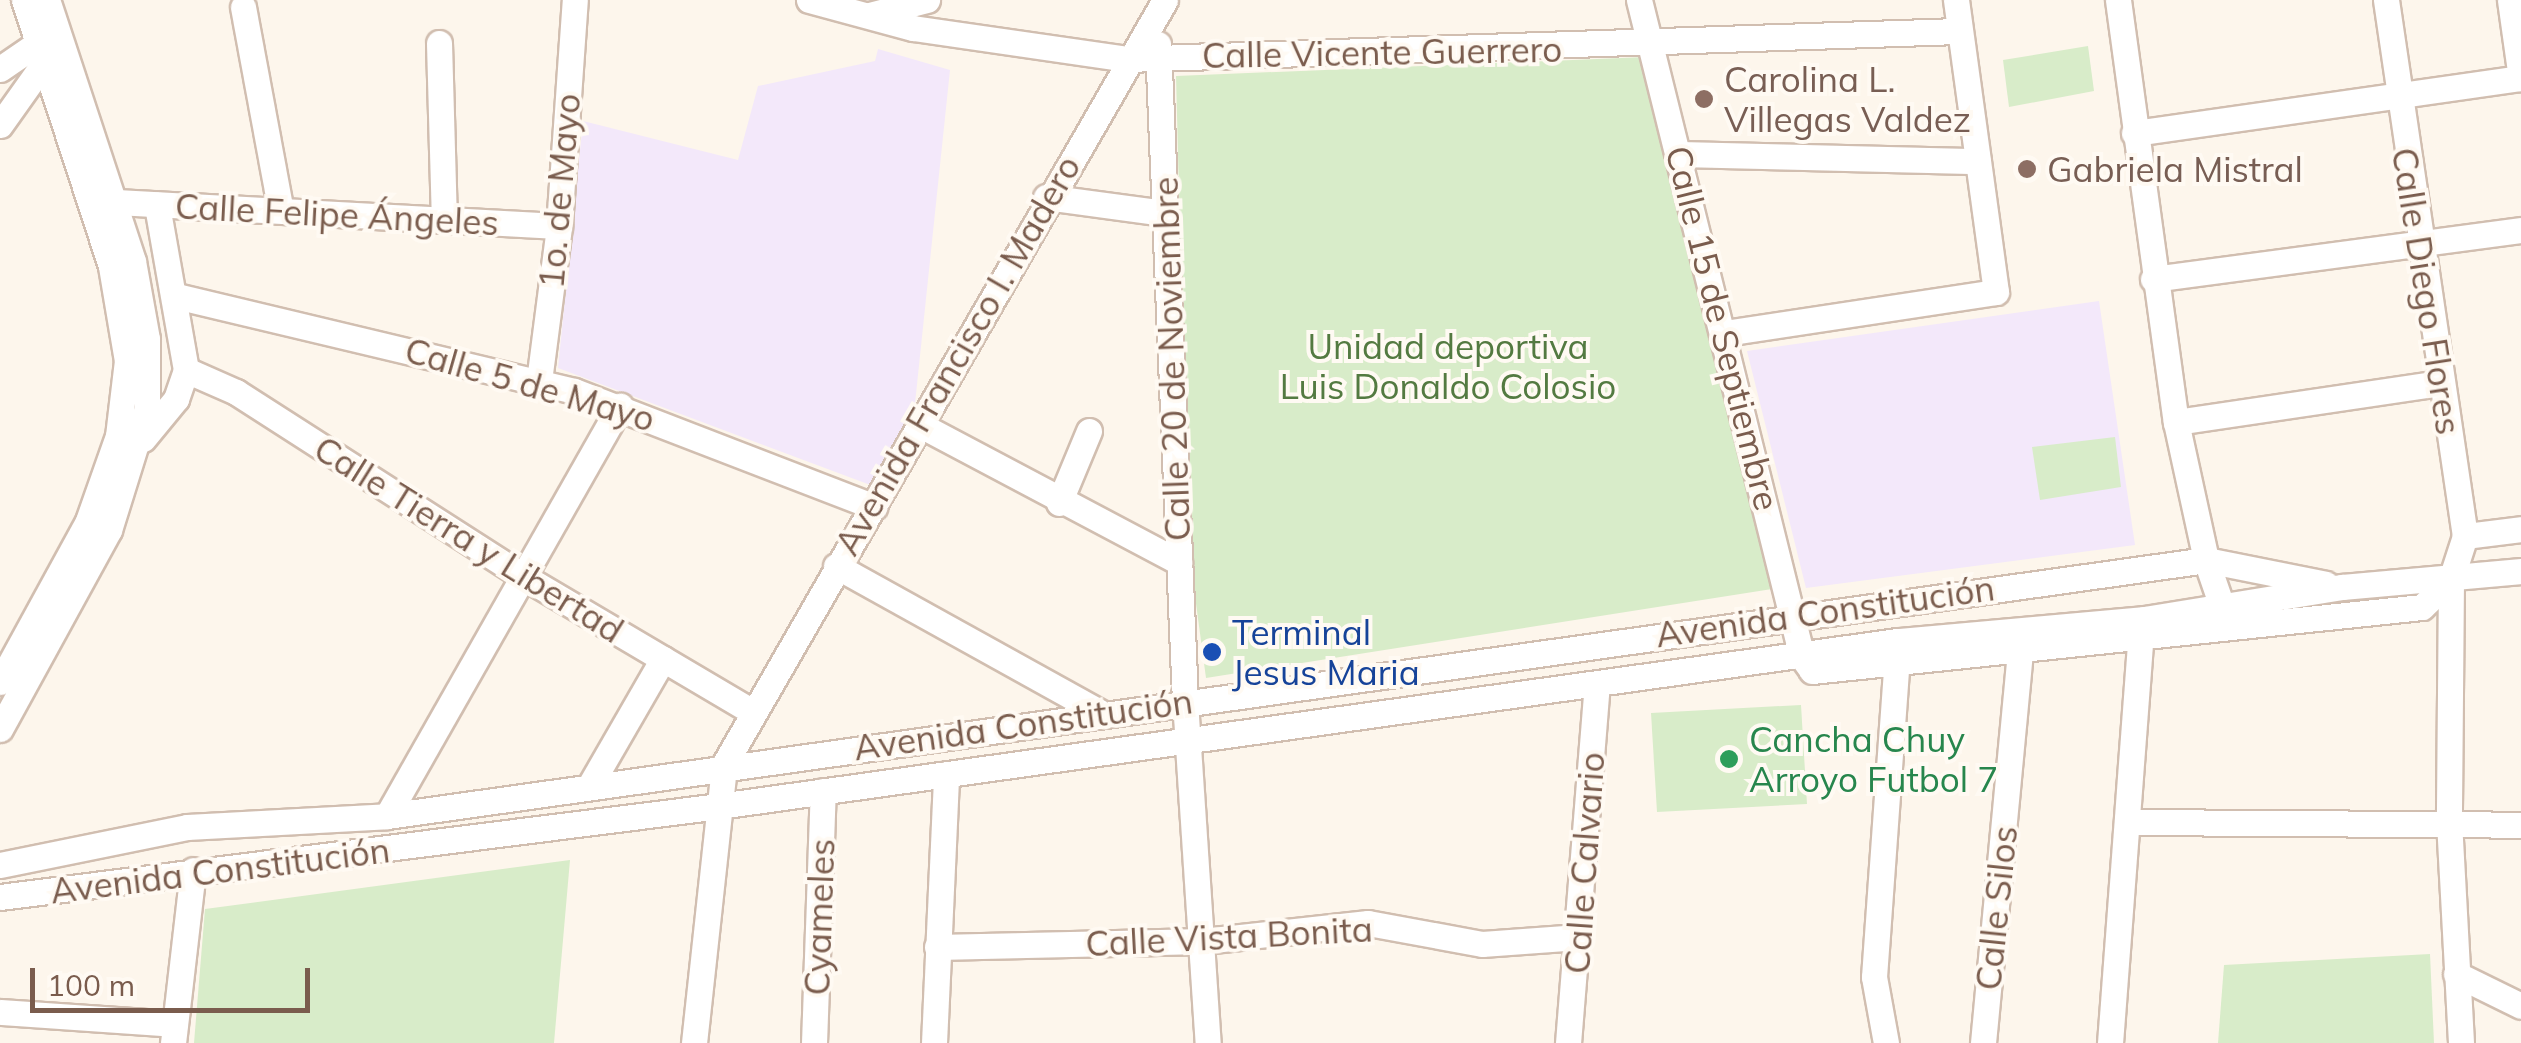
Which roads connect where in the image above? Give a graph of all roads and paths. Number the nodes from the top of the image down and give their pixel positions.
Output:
1 (24, 0) edge
2 (48, 0) edge
3 (574, 0) edge
4 (809, 0) edge
5 (927, 0) edge
6 (1638, 0) edge
7 (1956, 0) edge
8 (2386, 0) edge
9 (2510, 0) edge
10 (2124, 1) edge
11 (243, 8) dead end
12 (1160, 8) edge
13 (869, 16) junction
14 (1960, 31) junction
15 (438, 43) dead end
16 (1653, 46) junction
17 (41, 53) junction
18 (1160, 57) junction
19 (1127, 59) junction
20 (0, 69) edge
21 (2521, 78) edge
22 (2398, 92) junction
23 (0, 125) edge
24 (2134, 133) junction
25 (1682, 154) junction
26 (1978, 160) junction
27 (1046, 197) junction
28 (116, 202) junction
29 (157, 205) junction
30 (280, 207) junction
31 (1165, 212) junction
32 (444, 216) junction
33 (559, 226) junction
34 (2521, 230) edge
35 (2417, 244) junction
36 (2153, 279) junction
37 (176, 296) junction
38 (1725, 334) junction
39 (186, 370) junction
40 (538, 381) junction
41 (2440, 383) junction
42 (620, 406) junction
43 (2176, 422) junction
44 (924, 428) junction
45 (1089, 431) dead end
46 (140, 442) junction
47 (1059, 503) junction
48 (874, 507) junction
49 (2521, 529) edge
50 (2465, 536) junction
51 (2206, 560) junction
52 (1179, 562) junction
53 (836, 566) junction
54 (2521, 571) edge
55 (526, 578) junction
56 (2451, 579) junction
57 (2342, 587) junction
58 (1793, 615) junction
59 (2226, 620) junction
60 (2140, 642) junction
61 (2020, 653) junction
62 (1802, 657) junction
63 (663, 660) junction
64 (1896, 667) junction
65 (0, 682) edge
66 (1598, 684) junction
67 (1185, 701) junction
68 (751, 712) junction
69 (1099, 712) junction
70 (0, 729) edge
71 (1190, 740) junction
72 (724, 766) junction
73 (946, 774) junction
74 (589, 787) junction
75 (824, 791) junction
76 (719, 806) junction
77 (386, 816) junction
78 (2449, 821) junction
79 (2131, 822) junction
80 (2521, 824) edge
81 (0, 864) edge
82 (194, 870) junction
83 (0, 897) edge
84 (1580, 937) junction
85 (1204, 941) junction
86 (938, 947) junction
87 (2456, 974) junction
88 (2521, 1006) edge
89 (0, 1012) edge
90 (83, 1032) edge
91 (174, 1034) edge
92 (694, 1043) edge
93 (814, 1043) edge
94 (934, 1043) edge
95 (1208, 1043) edge
96 (1568, 1043) edge
97 (1886, 1043) edge
98 (1982, 1043) edge
99 (2110, 1043) edge
100 (2460, 1043) edge

1 - 17 street
2 - 28 street, Calle Felipe Ángeles
3 - 33 street, 1o. de Mayo
4 - 13 street, Calle Vicente Guerrero
5 - 13 street
6 - 16 street, Calle 15 de Septiembre
7 - 14 street
8 - 22 street, Calle Diego Flores
9 - 21 street
10 - 24 street
11 - 30 street
12 - 18 street, Calle 20 de Noviembre
12 - 19 street, Avenida Francisco I. Madero
13 - 19 street, Calle Vicente Guerrero
14 - 16 street, Calle Vicente Guerrero
14 - 26 street
15 - 32 street
16 - 18 street, Calle Vicente Guerrero
16 - 25 street, Calle 15 de Septiembre
17 - 20 street
17 - 23 street
17 - 65 street
18 - 19 street, Calle Vicente Guerrero
18 - 31 street, Calle 20 de Noviembre
19 - 27 street, Avenida Francisco I. Madero
21 - 22 street
22 - 24 street
22 - 35 street, Calle Diego Flores
24 - 36 street
25 - 26 street
25 - 38 street, Calle 15 de Septiembre
26 - 38 street
27 - 31 street
27 - 44 street, Avenida Francisco I. Madero
28 - 29 street, Calle Felipe Ángeles
28 - 46 street, Calle Felipe Ángeles
29 - 30 street, Calle Felipe Ángeles
29 - 37 street
30 - 32 street, Calle Felipe Ángeles
31 - 52 street, Calle 20 de Noviembre
32 - 33 street, Calle Felipe Ángeles
33 - 40 street, 1o. de Mayo
34 - 35 street
35 - 36 street
35 - 41 street, Calle Diego Flores
36 - 43 street
37 - 39 street
37 - 40 street, Calle 5 de Mayo
38 - 58 street, Calle 15 de Septiembre
39 - 46 street
39 - 55 street, Calle Tierra y Libertad
40 - 42 street, Calle 5 de Mayo
41 - 43 street
41 - 50 street, Calle Diego Flores
42 - 48 street, Calle 5 de Mayo
42 - 55 street
43 - 51 street
44 - 47 street
44 - 48 street, Avenida Francisco I. Madero
45 - 47 street
46 - 70 street, Calle Felipe Ángeles
47 - 52 street
48 - 53 street, Avenida Francisco I. Madero
49 - 50 street
50 - 56 street, Calle Diego Flores
51 - 57 street, Avenida Constitución
51 - 58 street, Avenida Constitución
51 - 59 street
52 - 67 street, Calle 20 de Noviembre
53 - 68 street, Avenida Francisco I. Madero
53 - 69 street
54 - 56 street, Avenida Constitución
55 - 63 street, Calle Tierra y Libertad
55 - 77 street
56 - 57 street, Avenida Constitución
56 - 59 street
56 - 78 street, Calle Diego Flores
57 - 59 street, Avenida Constitución
58 - 62 street, Calle 15 de Septiembre
58 - 67 street, Avenida Constitución
59 - 60 street
59 - 62 street, Avenida Constitución
60 - 61 street
60 - 79 street
61 - 64 street
61 - 98 street, Calle Silos
62 - 64 street
62 - 66 street, Avenida Constitución
63 - 68 street, Calle Tierra y Libertad
63 - 74 street
64 - 97 street
66 - 71 street, Avenida Constitución
66 - 84 street, Calle Calvario
67 - 69 street, Avenida Constitución
67 - 71 street, Calle 20 de Noviembre
68 - 72 street, Avenida Francisco I. Madero
69 - 72 street, Avenida Constitución
71 - 73 street, Avenida Constitución
71 - 85 street, Calle 20 de Noviembre
72 - 74 street, Avenida Constitución
72 - 76 street, Avenida Francisco I. Madero
73 - 75 street, Avenida Constitución
73 - 86 street
74 - 77 street, Avenida Constitución
75 - 76 street, Avenida Constitución
75 - 93 street, Cyameles
76 - 82 street, Avenida Constitución
76 - 92 street, Avenida Francisco I. Madero
77 - 81 street, Avenida Constitución
78 - 79 street
78 - 80 street
78 - 87 street, Calle Diego Flores
79 - 99 street
82 - 83 street, Avenida Constitución
82 - 91 street
84 - 85 street, Calle Vista Bonita
84 - 96 street, Calle Calvario
85 - 86 street, Calle Vista Bonita
85 - 95 street, Calle 20 de Noviembre
86 - 94 street
87 - 88 street
87 - 100 street, Calle Diego Flores
89 - 90 street
90 - 91 street

